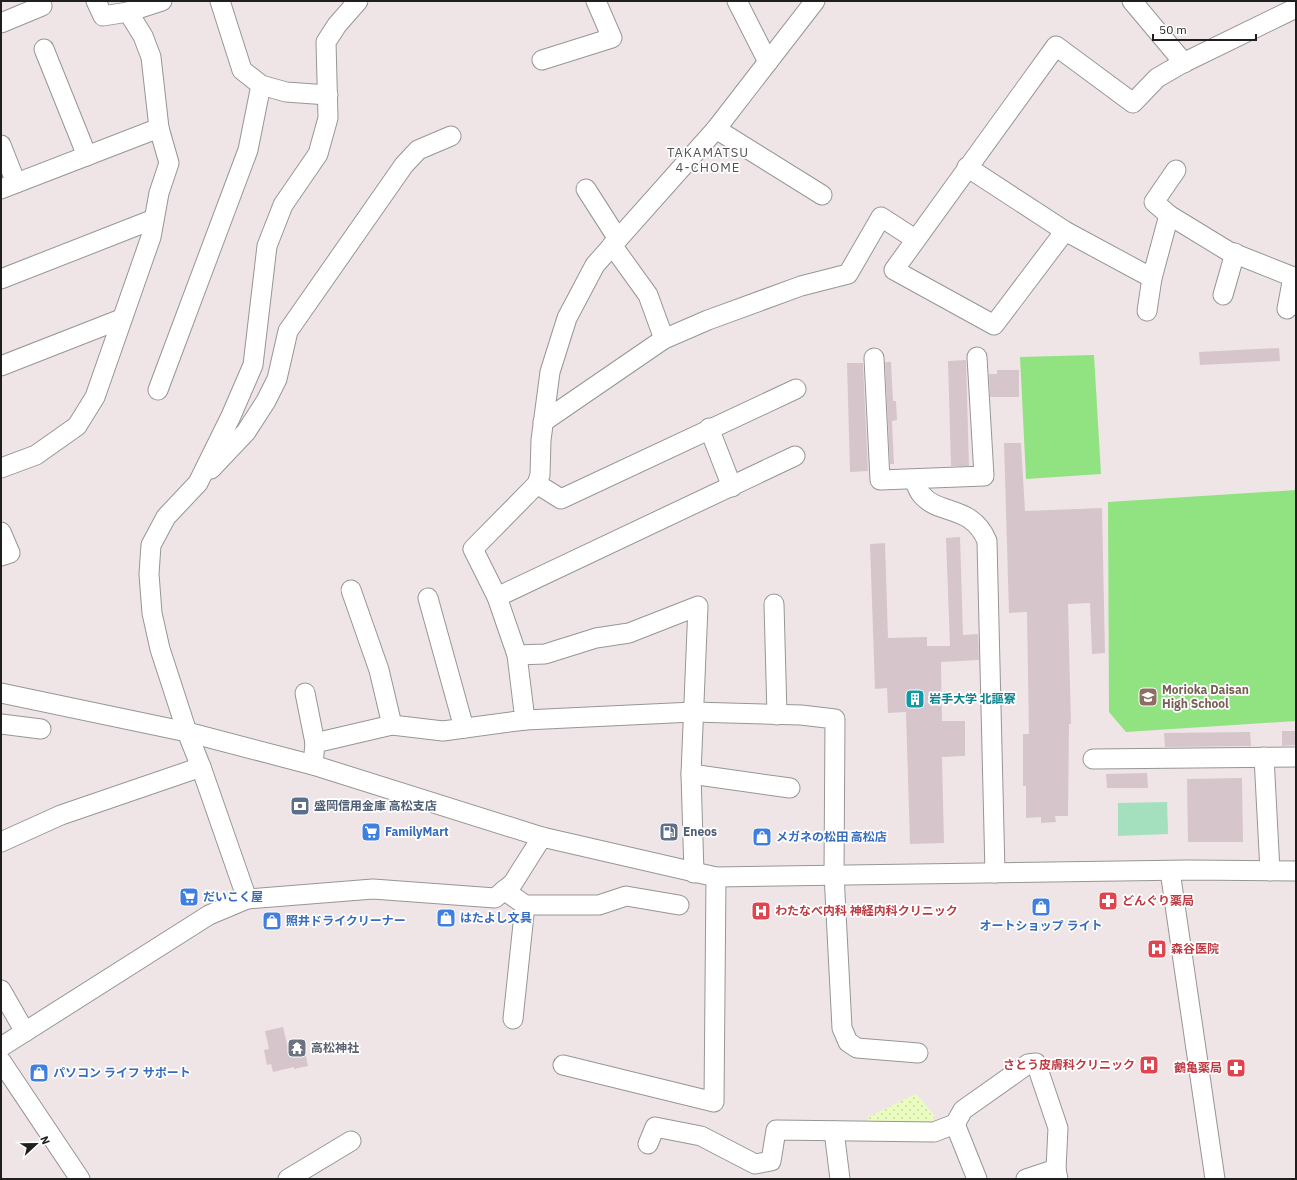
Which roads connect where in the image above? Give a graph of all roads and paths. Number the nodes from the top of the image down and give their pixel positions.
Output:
1 (96, 1) edge
2 (162, 1) edge
3 (220, 1) edge
4 (358, 1) edge
5 (596, 1) edge
6 (737, 1) edge
7 (815, 1) edge
8 (1132, 1) edge
9 (42, 6) dead end
10 (1296, 8) edge
11 (128, 12) junction
12 (1, 23) edge
13 (44, 50) dead end
14 (542, 60) dead end
15 (768, 62) junction
16 (1184, 63) junction
17 (262, 85) junction
18 (328, 96) junction
19 (159, 128) junction
20 (716, 129) junction
21 (451, 136) dead end
22 (1, 145) edge
23 (87, 156) junction
24 (967, 167) junction
25 (1176, 170) dead end
26 (8, 186) edge
27 (586, 189) dead end
28 (822, 195) dead end
29 (1169, 215) junction
30 (154, 219) junction
31 (1065, 231) junction
32 (915, 239) junction
33 (615, 242) junction
34 (1235, 254) junction
35 (1294, 277) edge
36 (1152, 278) junction
37 (1, 279) edge
38 (1224, 295) dead end
39 (1287, 309) dead end
40 (1146, 311) dead end
41 (121, 319) junction
42 (664, 339) junction
43 (977, 357) dead end
44 (874, 358) dead end
45 (1, 366) edge
46 (796, 389) dead end
47 (158, 390) dead end
48 (543, 422) junction
49 (709, 428) junction
50 (795, 456) dead end
51 (1, 468) edge
52 (914, 480) junction
53 (198, 483) junction
54 (537, 484) junction
55 (732, 487) junction
56 (1, 532) edge
57 (1, 556) edge
58 (350, 590) dead end
59 (497, 597) junction
60 (428, 598) dead end
61 (774, 604) dead end
62 (516, 655) junction
63 (1, 693) edge
64 (305, 693) dead end
65 (693, 712) junction
66 (777, 715) junction
67 (525, 720) junction
68 (1, 724) edge
69 (392, 725) junction
70 (464, 728) junction
71 (41, 730) dead end
72 (187, 732) junction
73 (315, 743) junction
74 (1264, 757) junction
75 (1296, 757) edge
76 (1093, 759) dead end
77 (313, 765) junction
78 (201, 767) junction
79 (691, 774) junction
80 (790, 788) dead end
81 (542, 837) junction
82 (1, 842) edge
83 (1170, 871) junction
84 (1270, 871) junction
85 (1296, 871) edge
86 (694, 873) junction
87 (995, 873) junction
88 (834, 874) junction
89 (716, 877) junction
90 (504, 890) junction
91 (247, 899) junction
92 (526, 904) junction
93 (679, 905) dead end
94 (1, 990) edge
95 (513, 1019) dead end
96 (25, 1032) junction
97 (1, 1047) edge
98 (918, 1052) dead end
99 (1, 1061) edge
100 (562, 1065) dead end
101 (955, 1124) junction
102 (834, 1131) junction
103 (351, 1141) dead end
104 (648, 1144) dead end
105 (1057, 1174) edge
106 (80, 1179) edge
107 (288, 1179) edge
108 (840, 1179) edge
109 (977, 1179) edge
110 (1026, 1179) edge
111 (1215, 1179) edge

1 - 11 street
2 - 11 street
3 - 17 street
4 - 18 street
5 - 14 street
6 - 15 street
7 - 15 street
8 - 16 street
9 - 12 street
10 - 16 street
11 - 19 street
13 - 23 street
15 - 20 street
16 - 24 street
17 - 18 street
17 - 47 street
18 - 53 street
19 - 23 street
19 - 30 street
20 - 28 street
20 - 33 street
21 - 53 street
22 - 26 street
23 - 26 street
24 - 31 street
24 - 32 street
25 - 29 street
27 - 33 street
29 - 34 street
29 - 36 street
30 - 37 street
30 - 41 street
31 - 32 street
31 - 36 street
32 - 42 street
33 - 42 street
33 - 48 street
34 - 35 street
34 - 38 street
35 - 39 street
36 - 40 street
41 - 45 street
41 - 51 street
42 - 48 street
43 - 52 street
44 - 52 street
46 - 49 street
48 - 54 street
49 - 54 street
49 - 55 street
50 - 55 street
52 - 87 street
53 - 72 street
54 - 59 street
55 - 59 street
56 - 57 street
58 - 69 street
59 - 62 street
60 - 70 street
61 - 66 street
62 - 65 street
62 - 67 street
63 - 72 street
64 - 73 street
65 - 66 street
65 - 67 street
65 - 79 street
66 - 88 street
67 - 70 street
68 - 71 street
69 - 70 street
69 - 73 street
72 - 77 street
72 - 78 street
73 - 77 street
74 - 75 street
74 - 76 street
74 - 84 street
77 - 81 street
78 - 82 street
78 - 91 street
79 - 80 street
79 - 86 street
81 - 86 street
81 - 90 street
83 - 84 street
83 - 87 street
83 - 111 street
84 - 85 street
86 - 89 street
87 - 88 street
88 - 89 street
88 - 98 street
89 - 100 street
90 - 91 street
90 - 92 street
91 - 96 street
92 - 93 street
92 - 95 street
94 - 96 street
96 - 97 street
99 - 106 street
101 - 102 street
101 - 105 street
101 - 109 street
102 - 104 street
102 - 108 street
103 - 107 street
105 - 110 street

